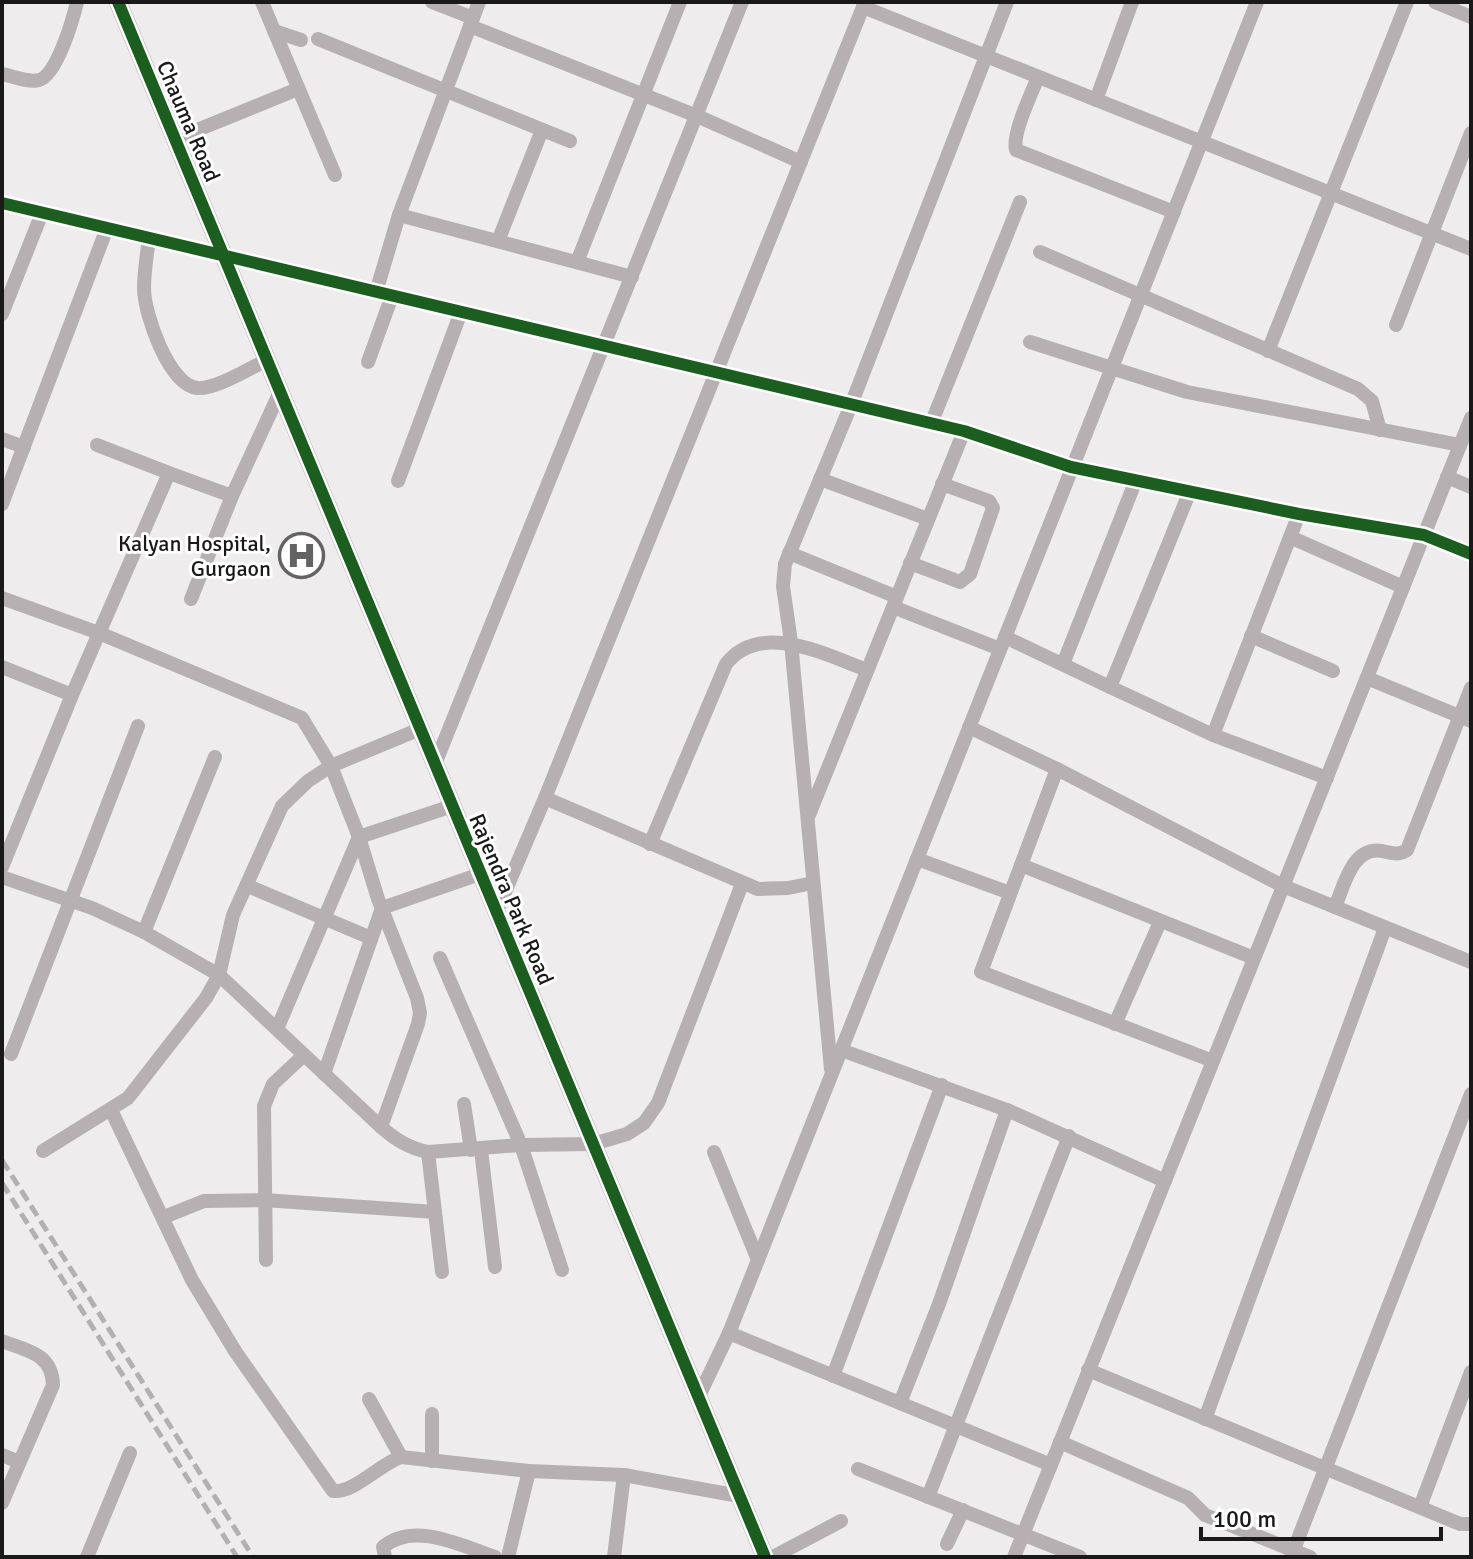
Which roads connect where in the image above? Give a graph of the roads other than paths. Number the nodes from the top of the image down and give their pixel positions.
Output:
1 (77, 2) edge
2 (118, 2) edge
3 (262, 2) edge
4 (276, 2) edge
5 (432, 2) edge
6 (479, 2) edge
7 (680, 2) edge
8 (742, 2) edge
9 (1007, 2) edge
10 (1132, 2) edge
11 (1257, 2) edge
12 (1407, 2) edge
13 (1435, 2) edge
14 (864, 5) edge
15 (1471, 17) edge
16 (472, 22) junction
17 (271, 25) junction
18 (318, 39) dead end
19 (301, 40) dead end
20 (986, 56) junction
21 (2, 74) edge
22 (1038, 77) junction
23 (298, 89) junction
24 (445, 91) junction
25 (643, 94) junction
26 (1096, 100) junction
27 (697, 116) junction
28 (542, 130) junction
29 (1471, 133) edge
30 (175, 139) junction
31 (570, 141) dead end
32 (1202, 142) junction
33 (801, 162) junction
34 (335, 175) dead end
35 (1331, 193) junction
36 (1020, 202) dead end
37 (2, 203) edge
38 (1174, 212) junction
39 (42, 213) junction
40 (399, 215) junction
41 (107, 228) junction
42 (1432, 233) junction
43 (149, 238) junction
44 (498, 241) junction
45 (1471, 249) edge
46 (1040, 252) dead end
47 (223, 255) junction
48 (577, 262) junction
49 (632, 277) junction
50 (376, 292) junction
51 (1141, 295) junction
52 (392, 296) junction
53 (461, 312) junction
54 (2, 314) edge
55 (1396, 325) dead end
56 (1030, 342) dead end
57 (604, 346) junction
58 (1268, 351) junction
59 (267, 360) junction
60 (368, 362) dead end
61 (1111, 370) junction
62 (717, 373) junction
63 (280, 392) junction
64 (851, 405) junction
65 (1471, 418) edge
66 (931, 424) junction
67 (1380, 430) junction
68 (964, 431) junction
69 (2, 439) edge
70 (97, 445) dead end
71 (1460, 445) junction
72 (24, 447) junction
73 (1071, 467) junction
74 (169, 473) junction
75 (1447, 477) junction
76 (820, 479) junction
77 (1136, 480) junction
78 (398, 481) dead end
79 (942, 484) junction
80 (1471, 487) edge
81 (1190, 491) junction
82 (232, 496) junction
83 (2, 504) edge
84 (1299, 514) junction
85 (928, 519) junction
86 (1424, 535) junction
87 (1290, 537) junction
88 (789, 553) junction
89 (1471, 554) edge
90 (910, 563) junction
91 (1403, 587) junction
92 (2, 598) edge
93 (191, 599) dead end
94 (895, 602) junction
95 (99, 633) junction
96 (1251, 636) junction
97 (791, 642) junction
98 (1003, 643) junction
99 (1063, 664) junction
100 (2, 667) edge
101 (867, 670) junction
102 (1333, 671) dead end
103 (1367, 678) junction
104 (1110, 687) junction
105 (1471, 688) edge
106 (72, 695) junction
107 (1465, 719) edge
108 (138, 726) dead end
109 (969, 727) junction
110 (420, 729) junction
111 (1213, 735) junction
112 (215, 757) dead end
113 (435, 764) junction
114 (331, 766) junction
115 (1057, 769) junction
116 (1327, 778) junction
117 (545, 798) junction
118 (452, 806) junction
119 (807, 819) junction
120 (359, 837) junction
121 (650, 844) junction
122 (917, 859) junction
123 (1021, 865) junction
124 (2, 867) edge
125 (480, 874) junction
126 (2, 877) edge
127 (813, 883) junction
128 (742, 884) junction
129 (248, 886) junction
130 (1283, 886) junction
131 (1010, 893) junction
132 (70, 901) junction
133 (1335, 907) junction
134 (382, 908) junction
135 (496, 913) junction
136 (325, 918) junction
137 (1160, 922) junction
138 (1385, 928) junction
139 (144, 932) junction
140 (371, 938) junction
141 (440, 958) dead end
142 (1254, 958) junction
143 (1471, 962) edge
144 (219, 975) junction
145 (1115, 1024) junction
146 (277, 1029) junction
147 (841, 1050) junction
148 (11, 1054) dead end
149 (304, 1055) junction
150 (1213, 1061) junction
151 (324, 1074) junction
152 (832, 1075) junction
153 (942, 1085) junction
154 (1471, 1094) edge
155 (464, 1104) dead end
156 (111, 1110) junction
157 (1007, 1110) junction
158 (381, 1127) junction
159 (1069, 1136) junction
160 (593, 1144) junction
161 (521, 1145) junction
162 (476, 1150) junction
163 (43, 1151) dead end
164 (428, 1152) junction
165 (714, 1152) dead end
166 (1165, 1181) junction
167 (264, 1200) junction
168 (435, 1212) junction
169 (164, 1217) junction
170 (266, 1260) dead end
171 (758, 1260) junction
172 (495, 1267) dead end
173 (562, 1270) dead end
174 (442, 1272) dead end
175 (729, 1333) junction
176 (2, 1341) edge
177 (1088, 1370) junction
178 (1471, 1372) edge
179 (833, 1376) junction
180 (698, 1398) junction
181 (369, 1399) dead end
182 (900, 1403) junction
183 (432, 1414) dead end
184 (1205, 1419) junction
185 (956, 1426) junction
186 (1060, 1442) junction
187 (130, 1453) dead end
188 (2, 1455) edge
189 (401, 1457) junction
190 (432, 1461) junction
191 (19, 1462) junction
192 (1051, 1465) junction
193 (1326, 1468) junction
194 (858, 1469) dead end
195 (529, 1471) junction
196 (624, 1475) junction
197 (739, 1496) junction
198 (928, 1497) junction
199 (2, 1503) edge
200 (1420, 1507) junction
201 (963, 1510) junction
202 (841, 1521) dead end
203 (1471, 1524) edge
204 (1024, 1534) junction
205 (947, 1544) dead end
206 (1292, 1554) edge
207 (87, 1557) edge
208 (385, 1557) edge
209 (495, 1557) edge
210 (508, 1557) edge
211 (614, 1557) edge
212 (765, 1557) edge
213 (773, 1557) edge
214 (1014, 1557) edge
215 (1080, 1557) edge
216 (1310, 1557) edge

1 - 21 street
2 - 30 street, Chauma Road
3 - 17 street
4 - 17 street
5 - 16 street
6 - 16 street
7 - 25 street
8 - 27 street
9 - 20 street
10 - 26 street
11 - 32 street
12 - 35 street
13 - 15 street
14 - 20 street
14 - 33 street
16 - 24 street
16 - 25 street
17 - 19 street
17 - 23 street
18 - 24 street
20 - 22 street
20 - 64 street
22 - 26 street
22 - 38 street
23 - 30 street
23 - 34 street
24 - 28 street
24 - 40 street
25 - 27 street
25 - 48 street
26 - 32 street
27 - 33 street
27 - 49 street
28 - 31 street
28 - 44 street
29 - 42 street
30 - 47 street, Chauma Road
32 - 35 street
32 - 38 street
33 - 62 street
35 - 42 street
35 - 58 street
36 - 66 street
37 - 39 street
38 - 51 street
39 - 41 street
39 - 54 street
40 - 44 street
40 - 50 street
41 - 43 street
41 - 72 street
42 - 45 street
42 - 55 street
43 - 47 street
43 - 59 street
44 - 48 street
46 - 51 street
47 - 50 street
47 - 59 street, Rajendra Park Road
48 - 49 street
49 - 57 street
50 - 52 street
51 - 58 street
51 - 61 street
52 - 53 street
52 - 60 street
53 - 57 street
53 - 78 street
56 - 61 street
57 - 62 street
57 - 113 street
58 - 67 street
59 - 63 street, Rajendra Park Road
61 - 67 street
61 - 73 street
62 - 64 street
62 - 117 street
63 - 82 street
63 - 110 street, Rajendra Park Road
64 - 66 street
64 - 76 street
65 - 71 street
66 - 68 street
67 - 71 street
68 - 73 street
68 - 79 street
69 - 72 street
70 - 74 street
71 - 75 street
72 - 83 street
73 - 77 street
73 - 98 street
74 - 82 street
74 - 95 street
75 - 80 street
75 - 86 street
76 - 85 street
76 - 88 street
77 - 81 street
77 - 99 street
79 - 85 street
79 - 90 street
81 - 84 street
81 - 104 street
82 - 93 street
84 - 86 street
84 - 87 street
85 - 90 street
86 - 89 street
86 - 91 street
87 - 91 street
87 - 96 street
88 - 94 street
88 - 97 street
90 - 94 street
91 - 103 street
92 - 95 street
94 - 98 street
94 - 101 street
95 - 106 street
95 - 114 street
96 - 102 street
96 - 111 street
97 - 101 street
97 - 119 street
97 - 121 street
98 - 99 street
98 - 109 street
99 - 104 street
100 - 106 street
101 - 119 street
103 - 107 street
103 - 116 street
104 - 111 street
105 - 107 street
106 - 124 street
107 - 133 street
108 - 132 street
109 - 115 street
109 - 122 street
110 - 113 street, Rajendra Park Road
110 - 114 street
111 - 116 street
112 - 139 street
113 - 118 street, Rajendra Park Road
114 - 120 street
114 - 129 street
115 - 123 street
115 - 130 street
116 - 130 street
117 - 121 street
117 - 135 street
118 - 120 street
118 - 125 street, Rajendra Park Road
119 - 127 street
120 - 134 street
120 - 136 street
121 - 128 street
122 - 131 street
122 - 147 street
123 - 131 street
123 - 137 street
125 - 134 street
125 - 135 street, Rajendra Park Road
126 - 132 street
127 - 128 street
127 - 152 street
128 - 160 street
129 - 136 street
129 - 144 street
130 - 133 street
130 - 142 street
131 - 145 street
132 - 139 street
132 - 148 street
133 - 138 street
134 - 140 street
134 - 158 street
135 - 160 street, Rajendra Park Road
136 - 140 street
136 - 146 street
137 - 142 street
137 - 145 street
138 - 143 street
138 - 184 street
139 - 144 street
140 - 151 street
141 - 161 street
142 - 150 street
144 - 146 street
144 - 156 street
145 - 150 street
146 - 149 street
147 - 152 street
147 - 153 street
149 - 151 street
149 - 167 street
150 - 166 street
151 - 158 street
152 - 171 street
153 - 157 street
153 - 179 street
154 - 193 street
155 - 162 street
156 - 163 street
156 - 169 street
157 - 159 street
157 - 182 street
158 - 164 street
159 - 166 street
159 - 185 street
160 - 161 street
160 - 180 street, Rajendra Park Road
161 - 162 street
161 - 173 street
162 - 164 street
162 - 172 street
164 - 168 street
165 - 171 street
166 - 177 street
167 - 168 street
167 - 169 street
167 - 170 street
168 - 174 street
169 - 189 street
171 - 175 street
175 - 179 street
175 - 180 street
176 - 191 street
177 - 184 street
177 - 186 street
178 - 200 street
179 - 182 street
180 - 197 street, Rajendra Park Road
181 - 189 street
182 - 185 street
183 - 190 street
184 - 193 street
185 - 192 street
185 - 198 street
186 - 192 street
186 - 206 street
187 - 207 street
188 - 191 street
189 - 190 street
190 - 195 street
191 - 199 street
192 - 204 street
193 - 200 street
193 - 206 street
194 - 198 street
195 - 196 street
195 - 210 street
196 - 197 street
196 - 211 street
197 - 212 street, Rajendra Park Road
198 - 201 street
200 - 203 street
201 - 204 street
201 - 205 street
202 - 213 street
204 - 214 street
204 - 215 street
206 - 216 street
208 - 209 street

